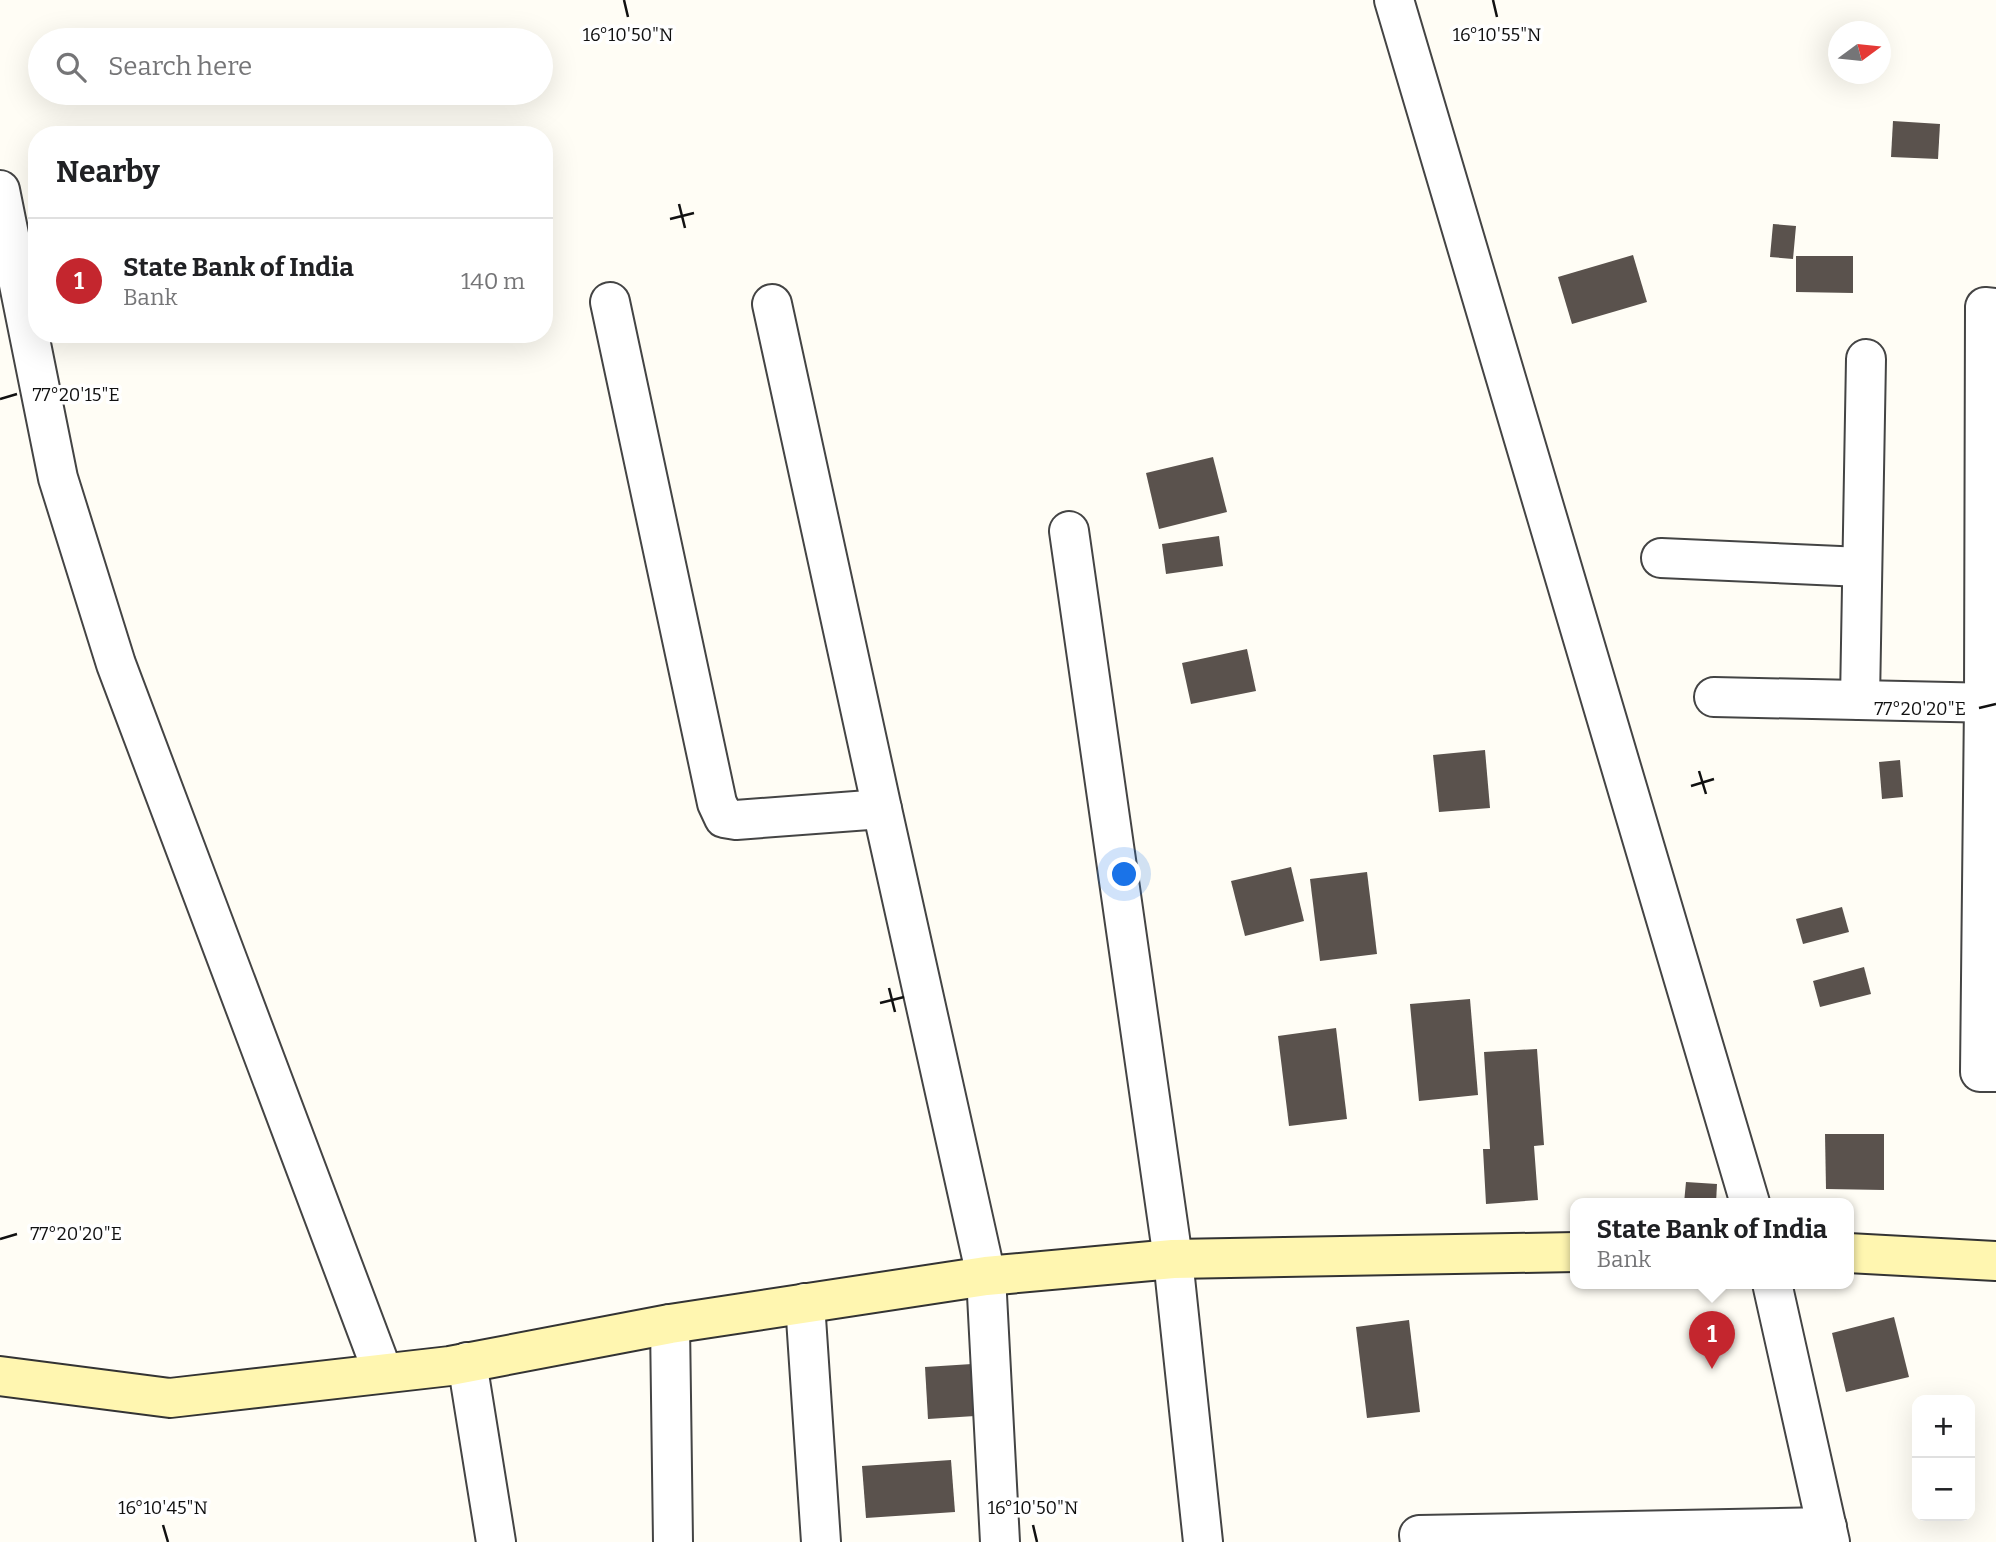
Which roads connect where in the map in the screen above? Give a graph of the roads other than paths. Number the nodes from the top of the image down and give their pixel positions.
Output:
1 (1394, 0) edge
2 (0, 190) edge
3 (610, 302) dead end
4 (772, 304) dead end
5 (1996, 308) edge
6 (28, 329) edge
7 (31, 343) edge
8 (1866, 359) dead end
9 (1069, 531) dead end
10 (1661, 558) dead end
11 (1862, 567) junction
12 (1714, 697) dead end
13 (1860, 700) junction
14 (1990, 703) edge
15 (882, 809) junction
16 (1996, 1072) edge
17 (1750, 1198) edge
18 (1570, 1252) edge
19 (1854, 1253) edge
20 (1173, 1259) junction
21 (1996, 1261) edge
22 (986, 1276) junction
23 (1773, 1289) edge
24 (805, 1303) junction
25 (670, 1324) junction
26 (467, 1362) junction
27 (383, 1373) junction
28 (0, 1376) edge
29 (1828, 1534) edge
30 (496, 1542) edge
31 (673, 1542) edge
32 (821, 1542) edge
33 (1000, 1542) edge
34 (1203, 1542) edge
35 (1420, 1542) edge

1 - 17 street
2 - 6 street
3 - 15 street
4 - 15 street
5 - 14 street
7 - 27 street
8 - 11 street
9 - 20 street
10 - 11 street
11 - 13 street
12 - 13 street
13 - 14 street
14 - 16 street
15 - 22 street
18 - 20 main road
19 - 21 main road
20 - 22 main road
20 - 34 street
22 - 24 main road
22 - 33 street
23 - 29 street
24 - 25 main road
24 - 32 street
25 - 26 main road
25 - 31 street
26 - 27 main road
26 - 30 street
27 - 28 main road
29 - 35 street

